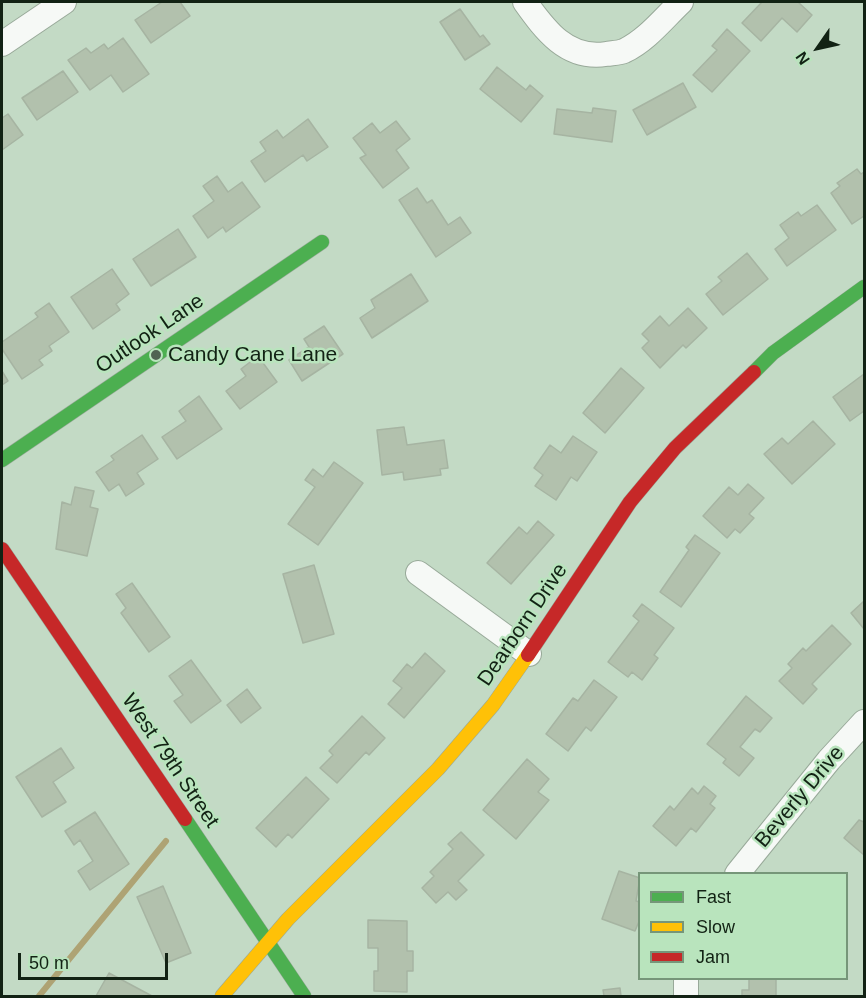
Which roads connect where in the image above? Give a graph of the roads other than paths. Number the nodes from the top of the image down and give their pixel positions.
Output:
1 (64, 2) edge
2 (525, 2) edge
3 (681, 2) edge
4 (2, 44) edge
5 (322, 242) dead end
6 (864, 287) edge
7 (2, 460) edge
8 (2, 549) edge
9 (418, 573) dead end
10 (529, 654) junction
11 (864, 722) edge
12 (738, 872) edge
13 (268, 944) junction
14 (686, 980) edge
15 (222, 996) edge
16 (304, 996) edge
17 (687, 996) edge

1 - 4 street
2 - 3 street
5 - 7 street, Outlook Lane
6 - 10 street, Dearborn Drive
8 - 13 street, West 79th Street
9 - 10 street
10 - 13 street, Dearborn Drive
11 - 12 street, Beverly Drive
13 - 15 street, Dearborn Drive
13 - 16 street, West 79th Street
14 - 17 street

